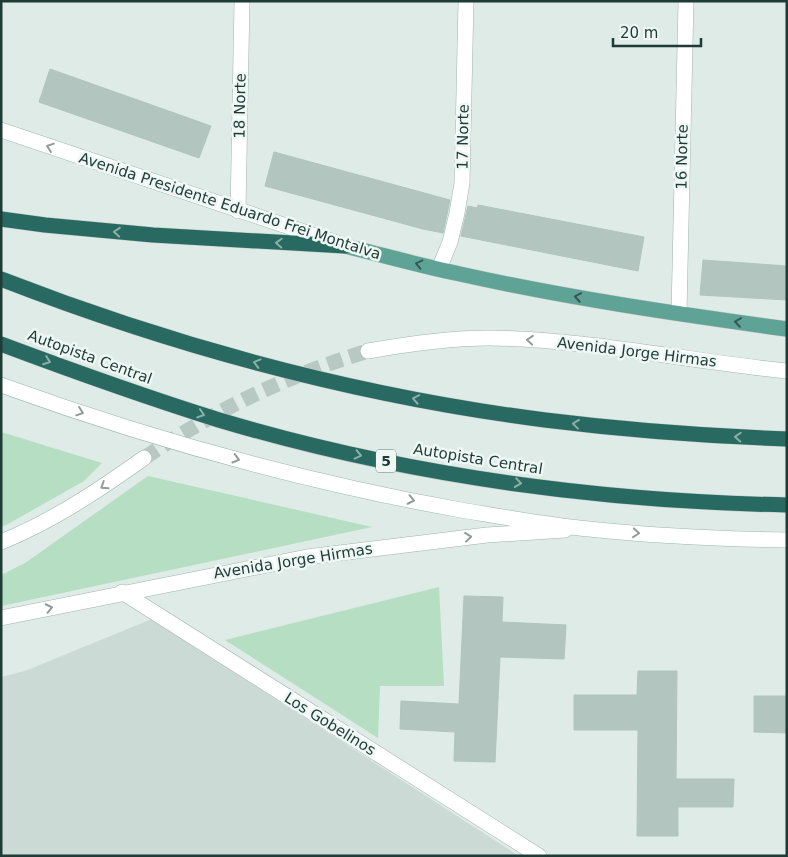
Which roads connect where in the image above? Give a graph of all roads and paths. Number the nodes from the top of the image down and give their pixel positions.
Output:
1 (242, 1) edge
2 (466, 1) edge
3 (686, 1) edge
4 (1, 130) edge
5 (238, 211) junction
6 (1, 218) edge
7 (345, 246) junction
8 (439, 269) junction
9 (1, 279) edge
10 (679, 313) junction
11 (787, 329) edge
12 (1, 344) edge
13 (368, 351) tunnel mouth
14 (787, 371) edge
15 (1, 385) edge
16 (787, 439) edge
17 (144, 458) tunnel mouth
18 (787, 505) edge
19 (588, 529) junction
20 (787, 540) edge
21 (1, 542) edge
22 (122, 592) junction
23 (1, 618) edge
24 (539, 856) edge

1 - 5 street, 18 Norte
2 - 8 street, 17 Norte
3 - 10 street, 16 Norte
5 -> 4 street, Avenida Presidente Eduardo Frei Montalva
5 - 7 street, Avenida Presidente Eduardo Frei Montalva
7 -> 6 highway
8 -> 7 main road, Avenida Presidente Eduardo Frei Montalva
10 -> 8 main road, Avenida Presidente Eduardo Frei Montalva
16 -> 9 highway
11 -> 10 main road, Avenida Presidente Eduardo Frei Montalva
12 -> 18 highway, Autopista Central / 5
14 -> 13 street, Avenida Jorge Hirmas
15 -> 19 street
17 -> 21 street
19 -> 20 street
22 -> 19 street, Avenida Jorge Hirmas
23 -> 22 street, Avenida Jorge Hirmas
22 - 24 street, Los Gobelinos

